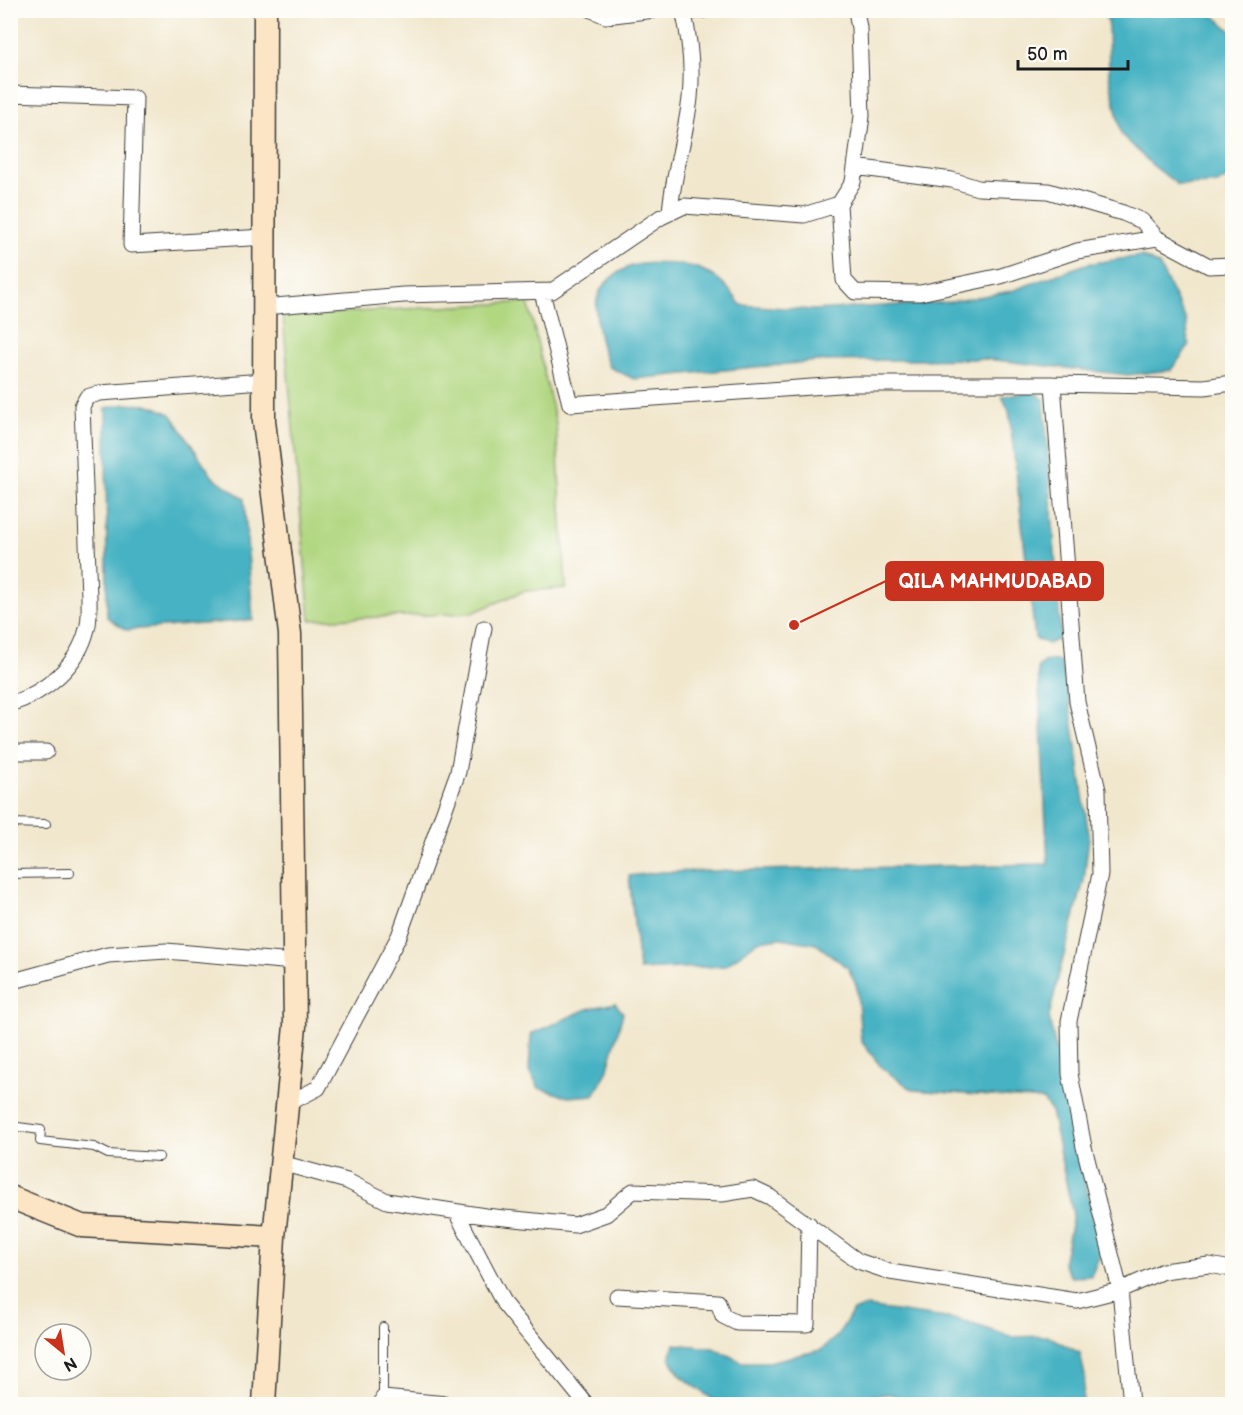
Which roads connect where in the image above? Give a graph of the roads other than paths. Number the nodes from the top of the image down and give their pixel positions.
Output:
1 (265, 10) edge
2 (592, 10) edge
3 (654, 10) edge
4 (704, 10) edge
5 (856, 10) edge
6 (683, 11) edge
7 (10, 94) edge
8 (855, 167) junction
9 (839, 204) junction
10 (670, 212) junction
11 (265, 237) junction
12 (1157, 238) junction
13 (1233, 265) edge
14 (542, 292) junction
15 (264, 307) junction
16 (264, 381) junction
17 (1233, 383) edge
18 (1053, 384) junction
19 (484, 628) dead end
20 (10, 704) edge
21 (10, 752) edge
22 (46, 752) dead end
23 (10, 823) edge
24 (46, 824) dead end
25 (70, 873) dead end
26 (10, 874) edge
27 (294, 962) junction
28 (10, 982) edge
29 (287, 1104) junction
30 (10, 1126) edge
31 (159, 1157) dead end
32 (281, 1163) junction
33 (10, 1197) edge
34 (456, 1212) junction
35 (808, 1224) junction
36 (274, 1238) junction
37 (1233, 1269) edge
38 (1120, 1290) junction
39 (617, 1296) dead end
40 (383, 1326) dead end
41 (381, 1401) edge
42 (264, 1404) edge
43 (446, 1404) edge
44 (586, 1404) edge
45 (1131, 1404) edge

1 - 11 main road
2 - 3 street
4 - 6 street
5 - 8 street
6 - 10 street
7 - 11 street
8 - 9 street
8 - 12 street
9 - 10 street
9 - 12 street
10 - 14 street
11 - 15 main road
12 - 13 street
14 - 15 street
14 - 18 street
15 - 16 main road
16 - 20 street
16 - 27 main road
17 - 18 street
18 - 38 street
19 - 29 street
21 - 22 street
23 - 24 lane
25 - 26 lane
27 - 28 street
27 - 29 main road
29 - 32 main road
30 - 31 lane
32 - 34 street
32 - 36 main road
33 - 36 main road
34 - 35 street
34 - 44 street
35 - 38 street
35 - 39 street
36 - 42 main road
37 - 38 street
38 - 45 street
40 - 41 lane
41 - 43 street

